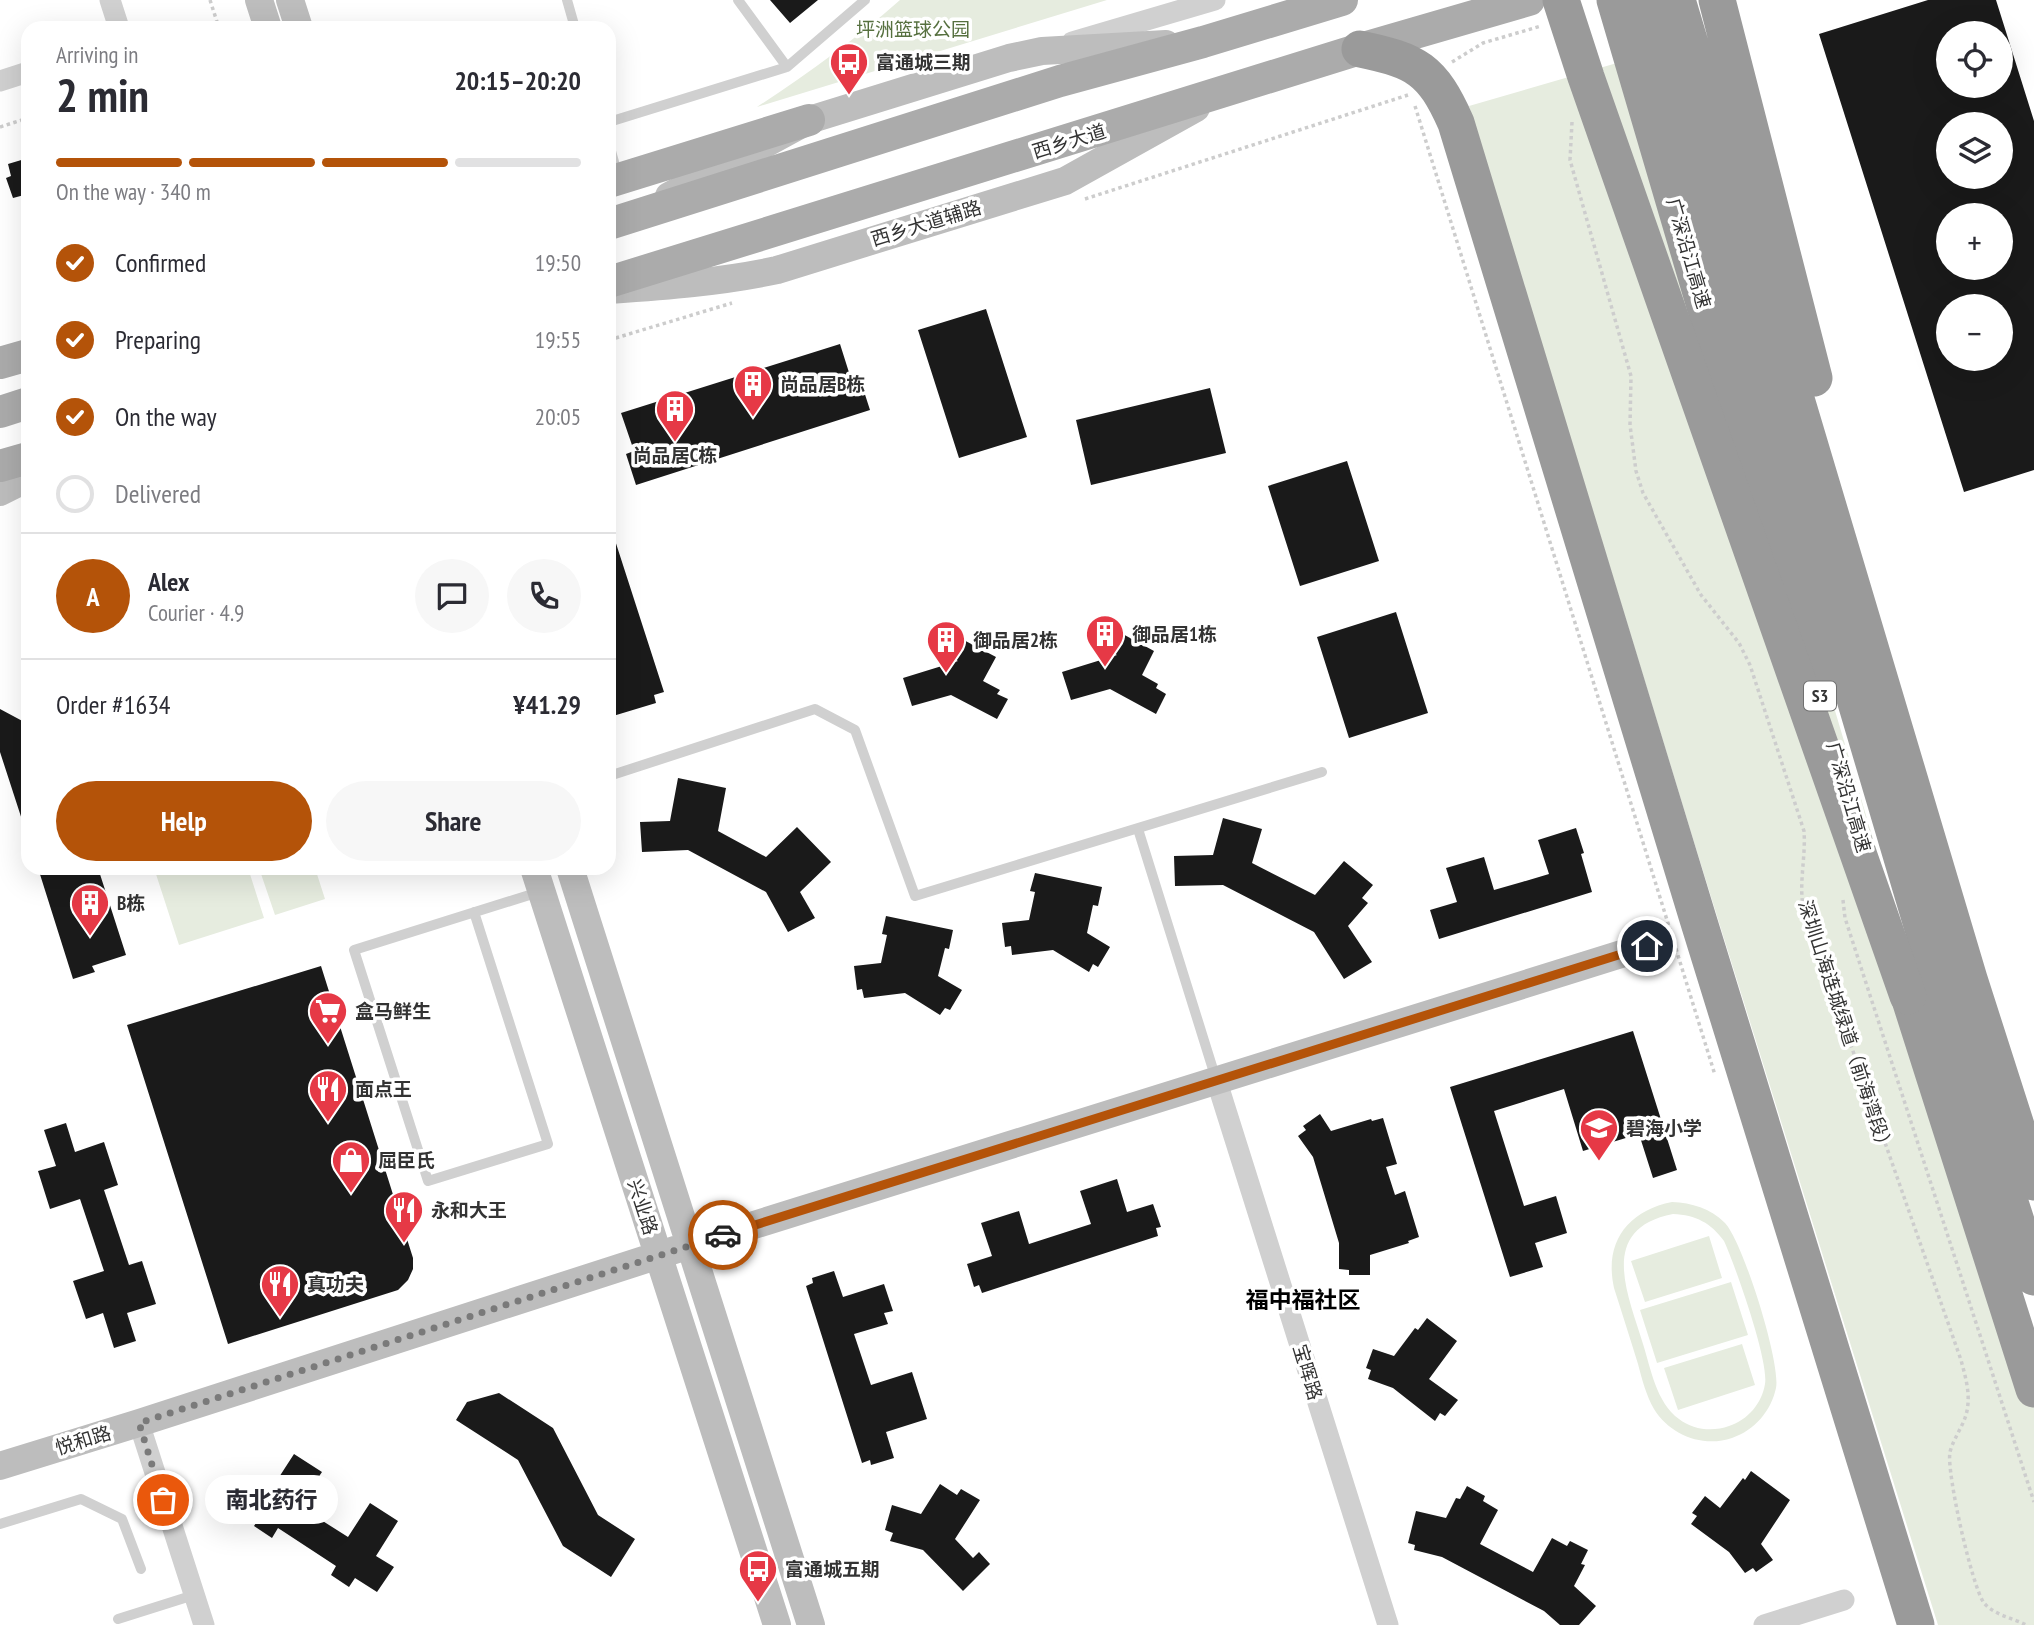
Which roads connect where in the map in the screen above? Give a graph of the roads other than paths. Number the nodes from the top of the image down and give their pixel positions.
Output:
1 (110, 0) edge
2 (260, 0) edge
3 (290, 0) edge
4 (567, 0) edge
5 (738, 0) edge
6 (865, 0) edge
7 (1215, 0) edge
8 (1342, 0) edge
9 (1615, 0) edge
10 (1648, 0) edge
11 (1676, 0) edge
12 (1717, 0) edge
13 (1544, 9) edge
14 (117, 21) edge
15 (266, 21) edge
16 (297, 21) edge
17 (573, 21) edge
18 (1203, 42) junction
19 (1360, 49) junction
20 (1042, 51) junction
21 (787, 67) junction
22 (21, 74) edge
23 (0, 81) edge
24 (1223, 93) junction
25 (616, 120) edge
26 (809, 120) junction
27 (616, 179) edge
28 (622, 220) edge
29 (616, 280) edge
30 (616, 289) edge
31 (21, 358) edge
32 (0, 365) edge
33 (21, 365) edge
34 (21, 405) edge
35 (0, 412) edge
36 (21, 460) edge
37 (0, 466) edge
38 (21, 482) edge
39 (0, 492) edge
40 (1322, 772) dead end
41 (616, 774) edge
42 (1138, 829) junction
43 (572, 875) edge
44 (538, 880) edge
45 (474, 912) junction
46 (1647, 946) dead end
47 (1969, 979) junction
48 (1908, 996) junction
49 (1216, 1079) junction
50 (2034, 1182) edge
51 (690, 1245) junction
52 (659, 1255) junction
53 (2034, 1277) edge
54 (2034, 1389) edge
55 (139, 1423) junction
56 (0, 1466) edge
57 (0, 1524) edge
58 (141, 1569) dead end
59 (194, 1595) junction
60 (1844, 1600) dead end
61 (118, 1619) dead end
62 (204, 1625) edge
63 (777, 1625) edge
64 (811, 1625) edge
65 (1388, 1625) edge
66 (1764, 1625) edge
67 (1916, 1625) edge

1 - 14 street
2 - 15 street
3 - 16 street
4 - 17 lane
5 - 21 lane
6 - 21 lane
7 - 20 street
8 - 18 main road
9 - 48 highway, 广深沿江高速 / S3, bridge
10 - 53 highway
11 - 47 highway
12 - 47 highway
13 - 19 main road, 西乡大道
13 - 48 highway, bridge
18 - 20 street
18 - 28 main road
19 - 24 main road, 西乡大道
19 - 67 highway
20 - 26 street
21 - 25 lane
22 - 23 street
24 - 29 main road, 西乡大道
24 - 30 street, 西乡大道辅路
26 - 27 main road
26 - 28 street
31 - 32 main road
32 - 33 street
34 - 35 main road
36 - 37 main road
38 - 39 street
40 - 42 lane
41 - 42 lane
42 - 49 lane
43 - 51 street, 兴业路
44 - 45 lane
44 - 52 street, 兴业路
45 - 45 lane
46 - 49 street, 悦和路
47 - 50 highway
48 - 54 highway, 广深沿江高速 / S3
49 - 51 street, 悦和路
49 - 65 street, 宝晖路
51 - 52 street, 悦和路
51 - 64 street, 兴业路
52 - 55 street, 悦和路
52 - 63 street, 兴业路
55 - 56 street, 悦和路
55 - 59 street
57 - 58 lane
59 - 61 lane
59 - 62 street
60 - 66 street

